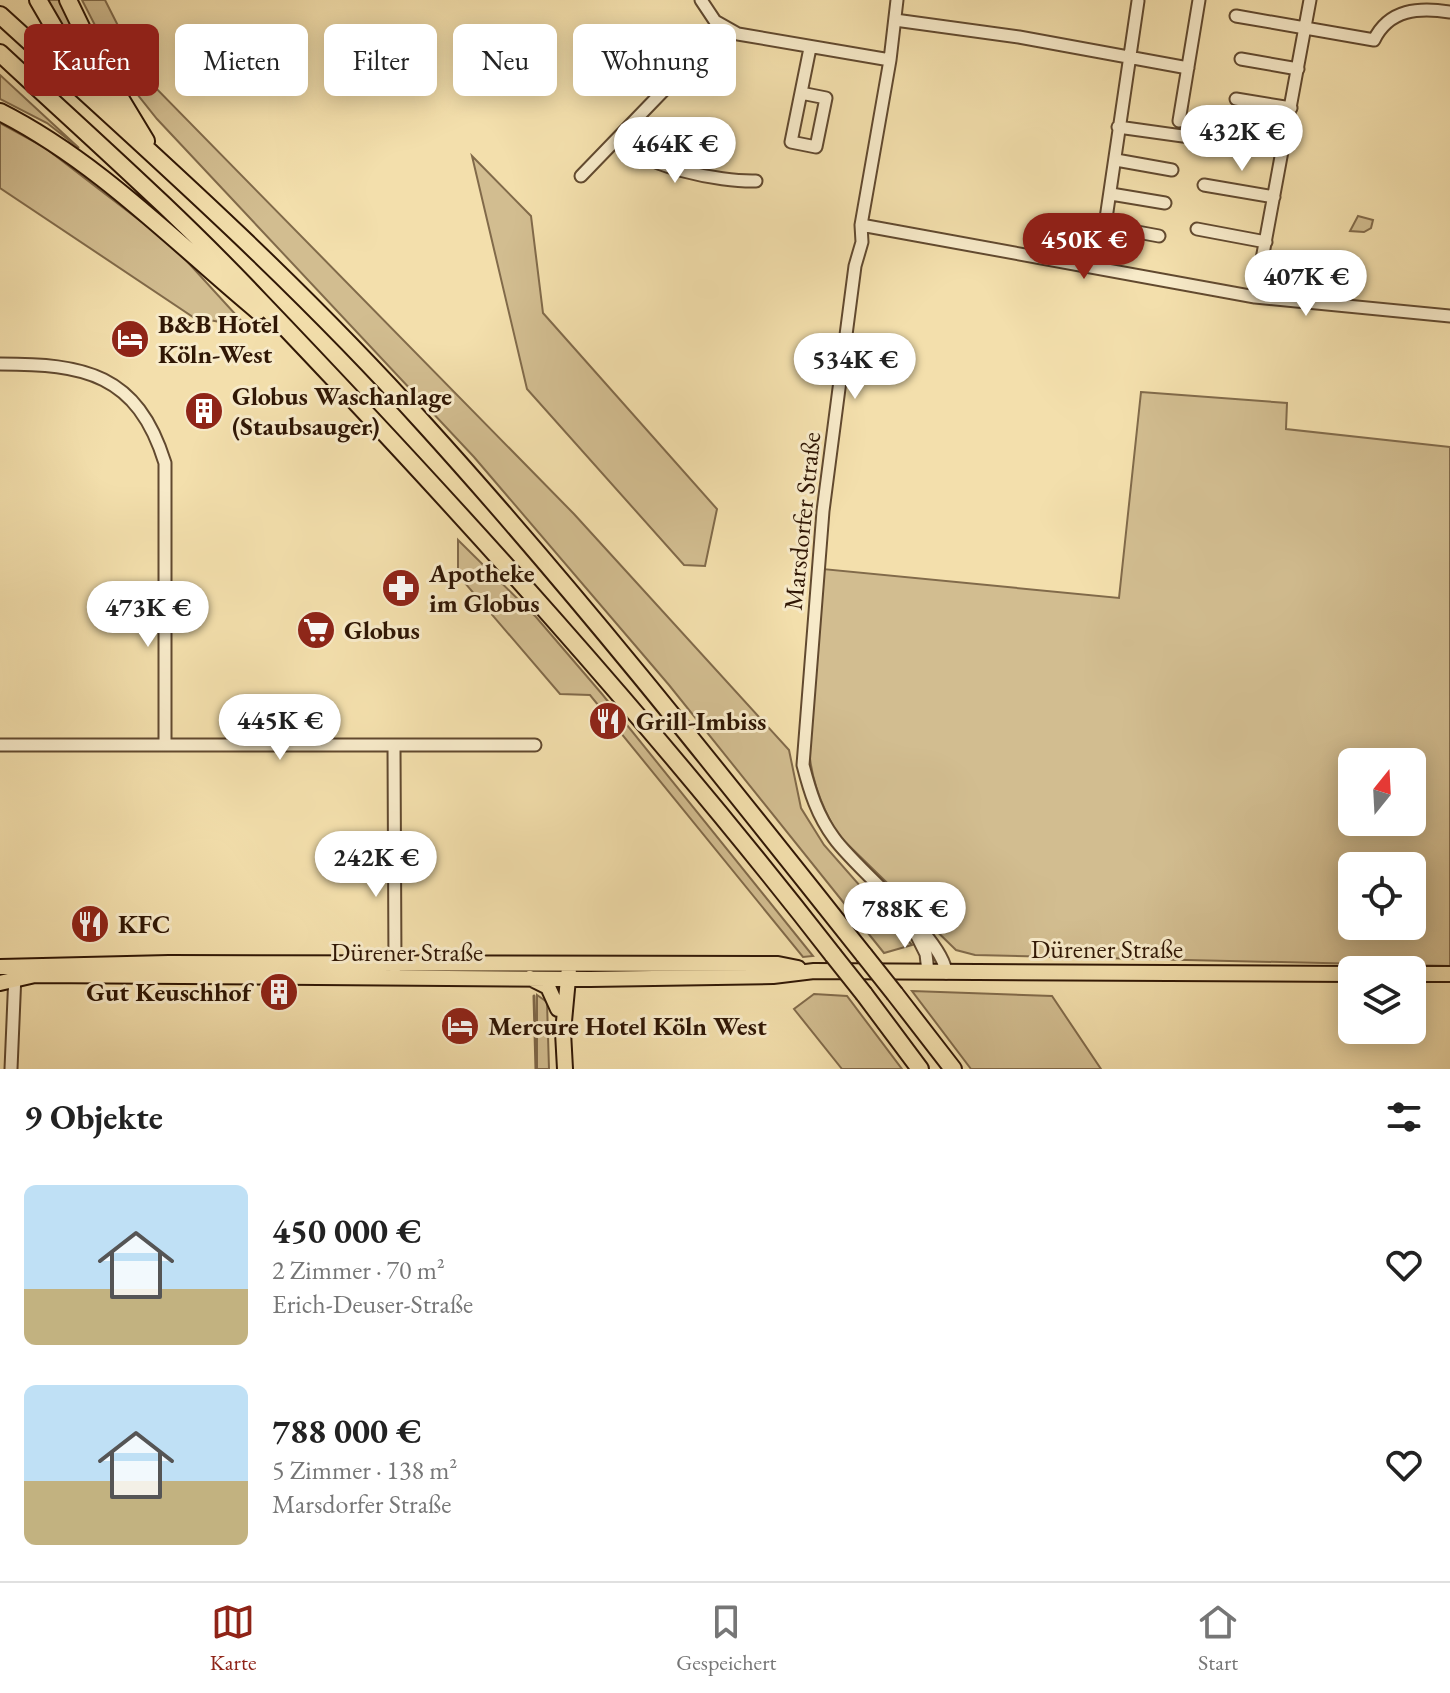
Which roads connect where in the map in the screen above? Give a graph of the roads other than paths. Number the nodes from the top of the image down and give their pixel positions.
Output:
1 (38, 0) edge
2 (68, 0) edge
3 (701, 0) edge
4 (897, 0) edge
5 (1310, 0) edge
6 (1138, 1) edge
7 (1198, 5) edge
8 (1450, 12) edge
9 (0, 15) edge
10 (1236, 16) dead end
11 (895, 20) junction
12 (721, 24) edge
13 (1305, 28) junction
14 (736, 31) edge
15 (810, 48) junction
16 (0, 53) edge
17 (1129, 57) junction
18 (1241, 59) dead end
19 (890, 60) junction
20 (1188, 68) junction
21 (1298, 69) junction
22 (801, 93) junction
23 (658, 96) edge
24 (1236, 99) dead end
25 (1291, 108) junction
26 (0, 112) edge
27 (1179, 121) dead end
28 (135, 124) junction
29 (1118, 127) junction
30 (619, 137) junction
31 (1283, 150) junction
32 (1116, 160) junction
33 (160, 163) junction
34 (1172, 170) dead end
35 (581, 176) dead end
36 (756, 181) dead end
37 (1204, 185) dead end
38 (1111, 194) junction
39 (1274, 197) junction
40 (1165, 203) dead end
41 (861, 225) junction
42 (1105, 226) junction
43 (1197, 229) dead end
44 (1159, 236) dead end
45 (1266, 242) junction
46 (1099, 266) junction
47 (1255, 297) junction
48 (1450, 316) edge
49 (309, 354) junction
50 (0, 364) edge
51 (0, 745) edge
52 (165, 745) junction
53 (394, 745) junction
54 (535, 745) dead end
55 (909, 920) junction
56 (395, 969) junction
57 (563, 971) junction
58 (814, 971) junction
59 (928, 972) junction
60 (946, 973) junction
61 (7, 974) edge
62 (1338, 974) edge
63 (1426, 974) edge
64 (1450, 974) edge
65 (527, 976) junction
66 (590, 979) junction
67 (562, 1008) junction
68 (11, 1069) edge
69 (565, 1069) edge
70 (920, 1069) edge
71 (953, 1069) edge

1 - 28 highway
2 - 28 highway
3 - 12 street
4 - 11 street, Marsdorfer Straße
5 - 13 street
6 - 17 street
7 - 20 street
8 - 13 street
9 - 33 highway
10 - 13 street
11 - 17 street
11 - 19 street, Marsdorfer Straße
13 - 21 street
14 - 15 street
15 - 19 street
15 - 22 street
16 - 49 highway
17 - 20 street
17 - 29 street
18 - 21 street
19 - 41 street, Marsdorfer Straße
20 - 27 street
21 - 25 street
22 - 22 street
23 - 30 street
24 - 25 street
25 - 31 street
26 - 49 highway
28 - 33 highway
29 - 31 street
29 - 32 street
30 - 35 street
30 - 36 street
31 - 39 street
32 - 34 street
32 - 38 street
33 - 71 highway, bridge
37 - 39 street
38 - 40 street
38 - 42 street
39 - 45 street
41 - 46 street
41 - 55 street, Marsdorfer Straße
42 - 44 street
42 - 46 street
43 - 45 street
45 - 47 street
46 - 47 street
47 - 48 street
49 - 70 highway, bridge
50 - 52 street
51 - 52 street
52 - 53 street
53 - 54 street
53 - 56 street
55 - 59 street, Marsdorfer Straße
55 - 60 street, Marsdorfer Straße
56 - 57 main road, Dürener Straße
56 - 61 main road, Dürener Straße
56 - 65 main road, Dürener Straße
57 - 58 main road, Dürener Straße
57 - 65 main road, Dürener Straße
57 - 66 main road, Dürener Straße
57 - 67 main road
58 - 59 main road, Dürener Straße
58 - 66 main road, Dürener Straße
59 - 60 main road, Dürener Straße
60 - 62 main road, Dürener Straße
61 - 68 street
63 - 64 main road
65 - 67 main road
66 - 67 main road
67 - 69 main road

